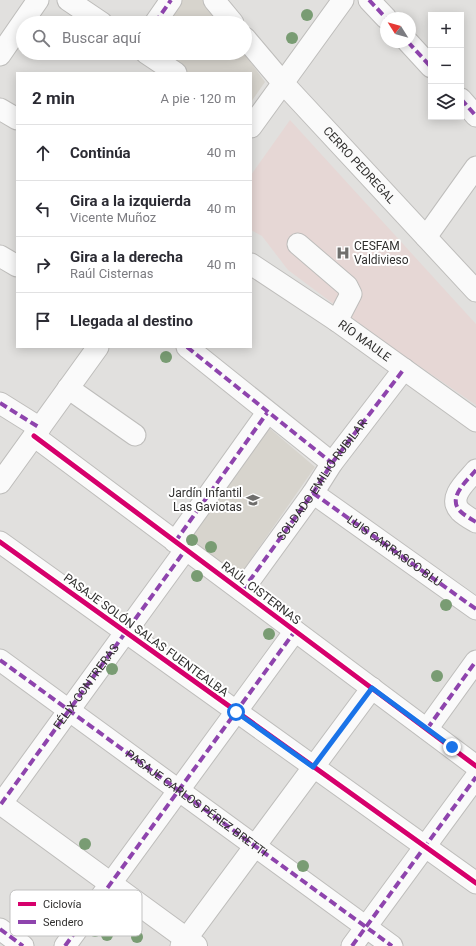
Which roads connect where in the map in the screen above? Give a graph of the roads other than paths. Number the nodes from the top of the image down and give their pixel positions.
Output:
1 (38, 0) edge
2 (68, 0) edge
3 (171, 0) edge
4 (214, 0) edge
5 (343, 0) edge
6 (369, 0) edge
7 (380, 12) edge
8 (27, 16) edge
9 (92, 16) edge
10 (160, 16) edge
11 (227, 16) edge
12 (16, 32) edge
13 (252, 46) edge
14 (414, 48) edge
15 (0, 55) edge
16 (156, 60) edge
17 (428, 64) edge
18 (174, 72) edge
19 (283, 84) junction
20 (464, 102) edge
21 (0, 109) edge
22 (476, 116) edge
23 (16, 118) edge
24 (252, 125) edge
25 (476, 166) edge
26 (426, 238) junction
27 (298, 244) dead end
28 (0, 256) edge
29 (16, 265) edge
30 (252, 265) edge
31 (476, 291) edge
32 (337, 321) junction
33 (97, 348) edge
34 (188, 348) edge
35 (404, 370) junction
36 (68, 388) junction
37 (0, 403) edge
38 (267, 412) junction
39 (476, 421) edge
40 (37, 432) junction
41 (135, 435) dead end
42 (332, 463) junction
43 (476, 470) edge
44 (0, 483) edge
45 (313, 493) junction
46 (468, 516) edge
47 (0, 542) edge
48 (181, 546) junction
49 (242, 591) junction
50 (476, 609) edge
51 (295, 631) junction
52 (126, 632) junction
53 (0, 660) edge
54 (476, 661) edge
55 (372, 688) junction
56 (69, 710) junction
57 (236, 712) junction
58 (427, 729) junction
59 (476, 766) edge
60 (313, 767) junction
61 (476, 777) edge
62 (178, 790) junction
63 (1, 804) edge
64 (255, 846) junction
65 (425, 846) junction
66 (110, 883) junction
67 (476, 883) edge
68 (105, 890) edge
69 (119, 890) edge
70 (142, 908) edge
71 (366, 927) junction
72 (0, 929) edge
73 (71, 936) edge
74 (188, 944) edge
75 (23, 946) edge
76 (64, 946) edge
77 (352, 946) edge
78 (392, 946) edge

1 - 8 street
2 - 9 street
3 - 10 street
4 - 11 street
5 - 19 street
6 - 7 street
12 - 15 street
13 - 19 street, CERRO PEDREGAL
14 - 17 street
16 - 18 street
19 - 24 street
19 - 26 street, CERRO PEDREGAL
20 - 22 street
21 - 23 street
25 - 26 street
26 - 31 street, CERRO PEDREGAL
27 - 32 street
28 - 29 street
30 - 32 street, RÍO MAULE
32 - 35 street, RÍO MAULE
33 - 36 street
34 - 38 street
35 - 39 street, RÍO MAULE
35 - 42 street, SOLDADO EMILIO RUBILAR
36 - 40 street
36 - 41 street
37 - 40 street, RAÚL CISTERNAS
38 - 42 street
38 - 48 street, FÉLIX CONTRERAS
40 - 44 street
40 - 48 street, RAÚL CISTERNAS
42 - 45 street, SOLDADO EMILIO RUBILAR
43 - 46 street
45 - 49 street, SOLDADO EMILIO RUBILAR
45 - 50 street, LUIS CARRASCO BLU
47 - 52 street, PASAJE SOLÓN SALAS FUENTEALBA
48 - 49 street, RAÚL CISTERNAS
48 - 52 street, FÉLIX CONTRERAS
49 - 51 street, RAÚL CISTERNAS
51 - 55 street, RAÚL CISTERNAS
51 - 57 street
52 - 56 street, FÉLIX CONTRERAS
52 - 57 street, PASAJE SOLÓN SALAS FUENTEALBA
53 - 56 street, PASAJE CARLOS PÉREZ BRETTI
54 - 58 street
55 - 58 street, RAÚL CISTERNAS
55 - 60 street
56 - 62 street, PASAJE CARLOS PÉREZ BRETTI
56 - 63 street, FÉLIX CONTRERAS
57 - 60 street, PASAJE SOLÓN SALAS FUENTEALBA
57 - 62 street
58 - 59 street, RAÚL CISTERNAS
60 - 64 street
60 - 65 street, PASAJE SOLÓN SALAS FUENTEALBA
61 - 65 street
62 - 64 street, PASAJE CARLOS PÉREZ BRETTI
62 - 66 street
63 - 66 main road
64 - 71 street, PASAJE CARLOS PÉREZ BRETTI
64 - 74 street
65 - 67 street, PASAJE SOLÓN SALAS FUENTEALBA
65 - 71 street
66 - 68 street
66 - 69 main road
70 - 74 main road
71 - 77 street
71 - 78 street, PASAJE CARLOS PÉREZ BRETTI
72 - 75 street
73 - 76 street

